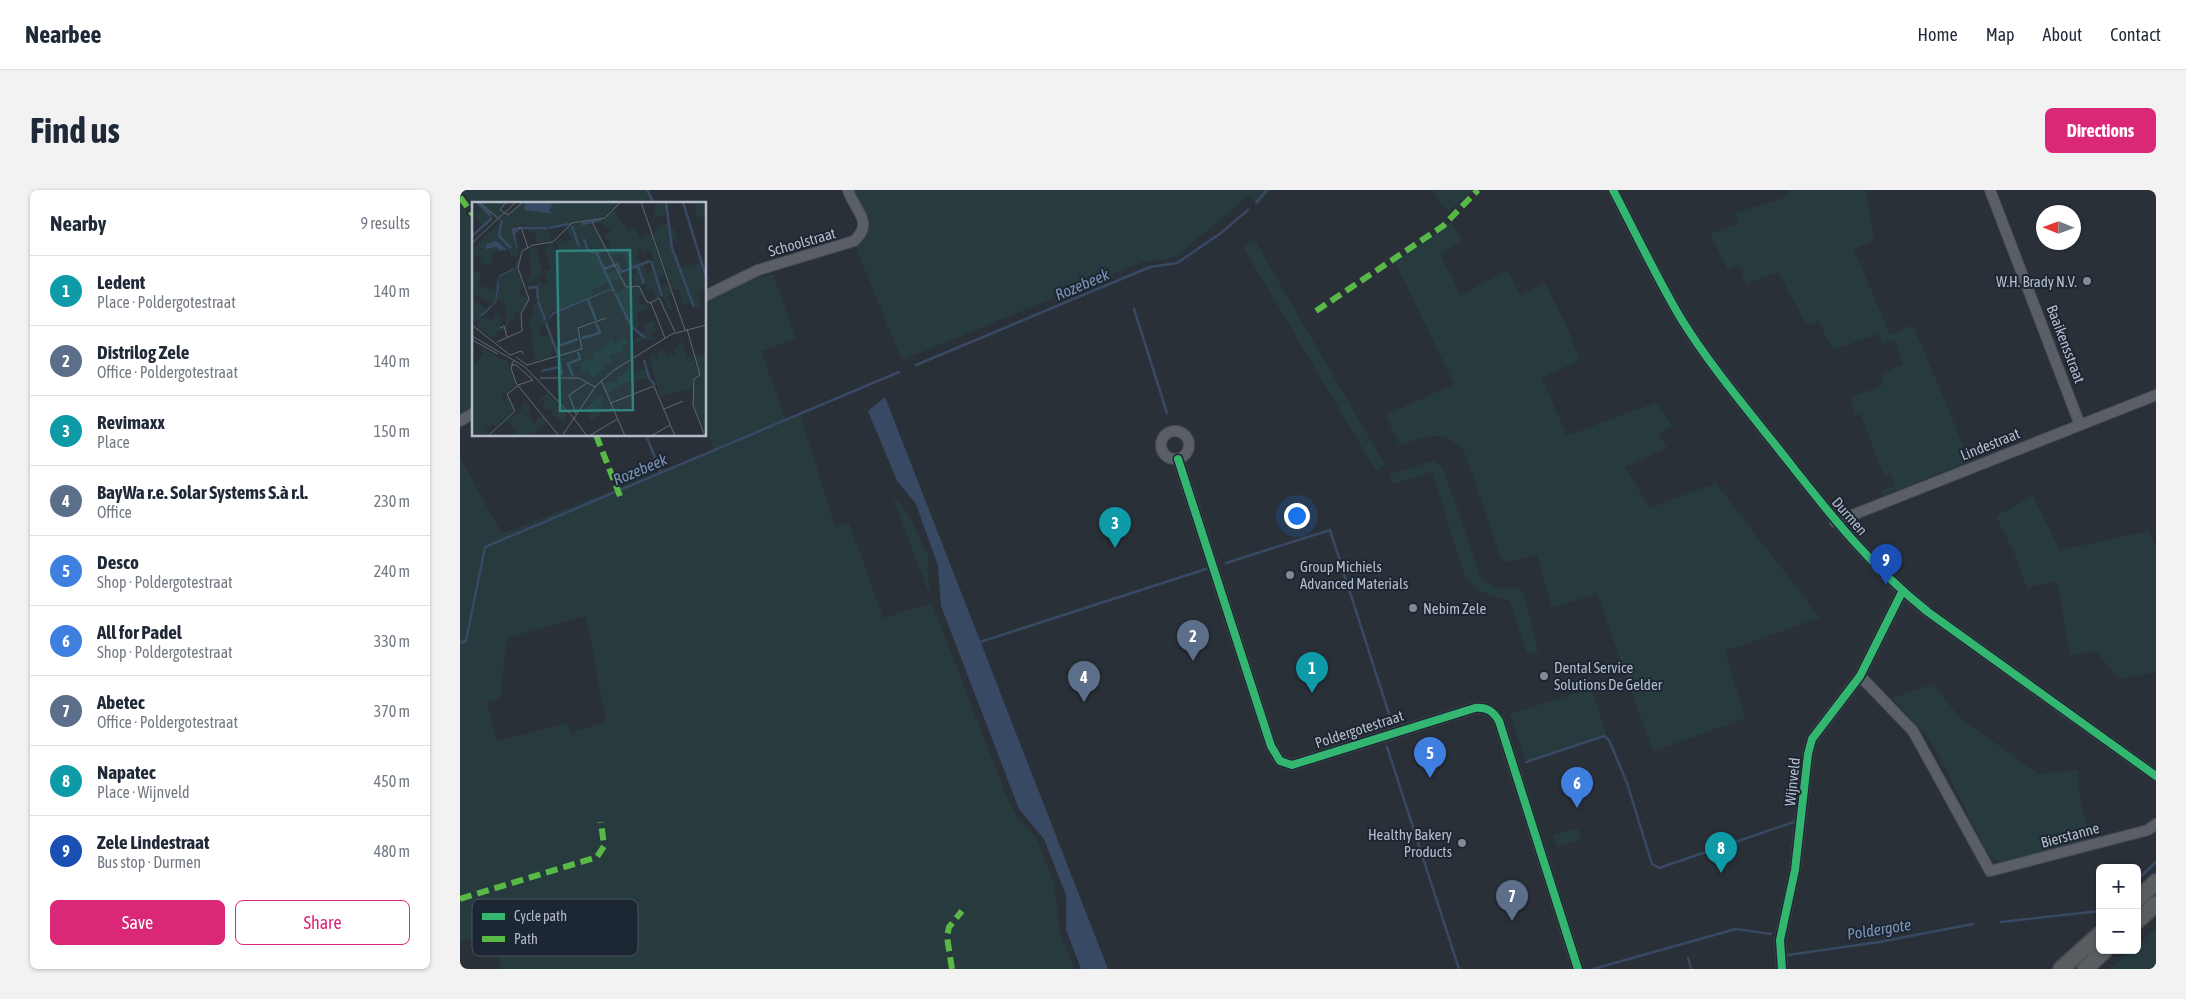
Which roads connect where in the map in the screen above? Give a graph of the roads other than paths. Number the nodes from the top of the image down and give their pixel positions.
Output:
1 (848, 190) edge
2 (1613, 190) edge
3 (1990, 190) edge
4 (706, 296) edge
5 (2156, 395) edge
6 (472, 414) edge
7 (460, 421) edge
8 (2080, 425) junction
9 (1178, 459) dead end
10 (1835, 522) junction
11 (1902, 592) junction
12 (1860, 676) junction
13 (2156, 776) edge
14 (2156, 824) edge
15 (2156, 882) edge
16 (2141, 896) edge
17 (2156, 904) edge
18 (2141, 917) edge
19 (2096, 938) edge
20 (2101, 954) edge
21 (1578, 969) edge
22 (1782, 969) edge
23 (2061, 969) edge
24 (2085, 969) edge

1 - 4 street, Schoolstraat
2 - 10 street, Durmen
3 - 8 street, Baaikensstraat
5 - 8 street, Lindestraat
6 - 7 street
8 - 10 street, Lindestraat
9 - 21 street, Poldergotestraat
10 - 11 street, Durmen
11 - 12 street, Wijnveld
11 - 13 street, Durmen
12 - 14 street, Bierstanne
12 - 22 street, Wijnveld
15 - 16 highway
17 - 18 highway
19 - 23 highway
20 - 24 highway

